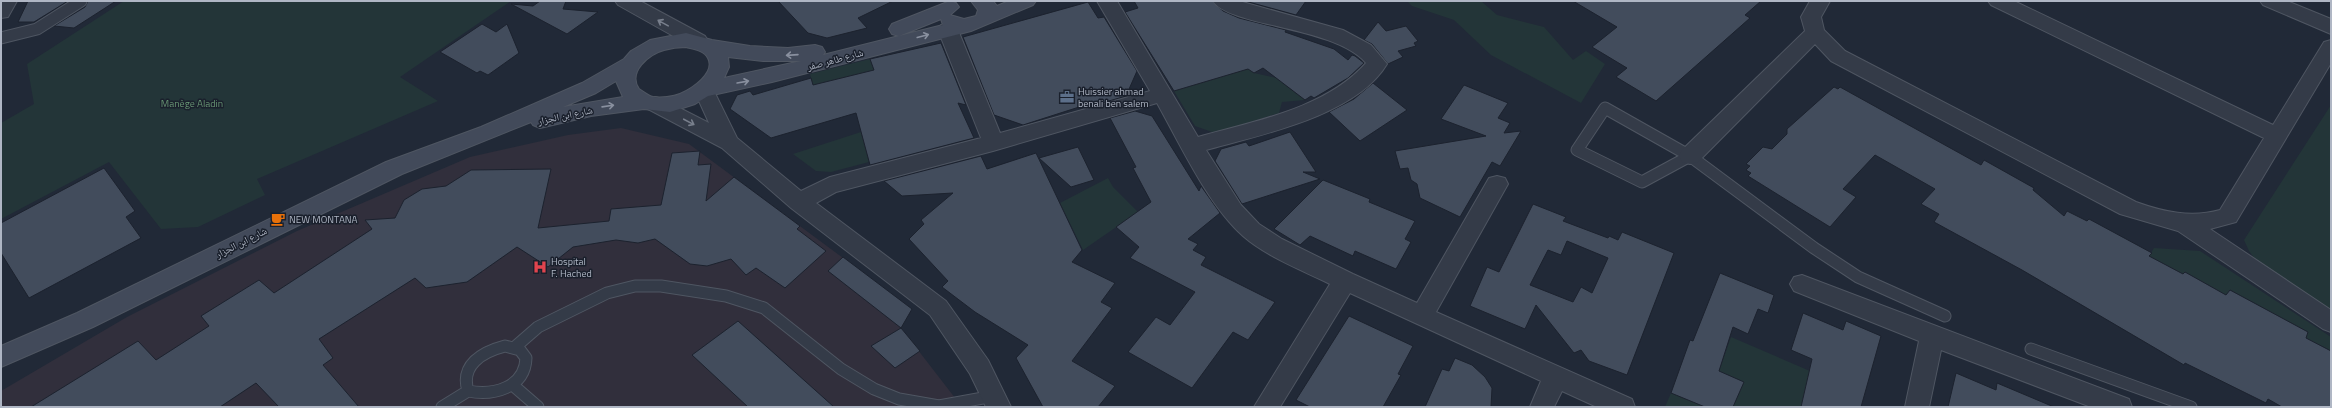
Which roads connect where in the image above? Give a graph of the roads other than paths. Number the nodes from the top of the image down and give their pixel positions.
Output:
1 (81, 1) edge
2 (624, 1) edge
3 (981, 1) edge
4 (1026, 1) edge
5 (1107, 1) edge
6 (1223, 1) edge
7 (1819, 1) edge
8 (1998, 1) edge
9 (2270, 1) edge
10 (953, 4) edge
11 (983, 20) junction
12 (2331, 27) edge
13 (956, 28) junction
14 (1816, 32) junction
15 (1, 38) edge
16 (704, 44) junction
17 (2331, 47) edge
18 (630, 64) junction
19 (704, 90) junction
20 (1161, 95) junction
21 (649, 103) junction
22 (488, 132) junction
23 (2278, 136) junction
24 (729, 143) junction
25 (993, 143) junction
26 (1193, 146) junction
27 (1690, 156) junction
28 (1497, 184) dead end
29 (799, 202) junction
30 (2183, 223) junction
31 (1345, 281) junction
32 (1802, 284) dead end
33 (1422, 315) junction
34 (1944, 316) dead end
35 (85, 320) junction
36 (2331, 322) edge
37 (1932, 336) junction
38 (515, 347) junction
39 (2031, 349) dead end
40 (1, 356) edge
41 (1, 369) edge
42 (1556, 376) junction
43 (514, 387) junction
44 (468, 391) junction
45 (996, 402) edge
46 (442, 407) edge
47 (538, 407) edge
48 (1266, 407) edge
49 (1542, 407) edge
50 (1623, 407) edge
51 (1917, 407) edge
52 (2120, 407) edge
53 (2191, 407) edge

1 - 15 lane
16 -> 2 street
3 - 11 main road
4 - 11 main road
5 - 20 street
6 - 26 street
7 - 14 street
8 - 23 street
9 - 12 street
10 - 13 main road
10 -> 16 main road, شارع طاهر صفر
11 - 13 main road, شارع طاهر صفر
19 -> 13 main road, شارع طاهر صفر
13 - 25 street
14 - 27 street
14 - 30 street
16 - 18 main road
16 - 19 main road
17 - 23 street
18 - 21 main road
18 - 22 main road, شارع ابن الجزار
19 - 21 main road
19 - 24 street
20 - 25 street
20 - 26 street
22 -> 21 main road, شارع ابن الجزار
21 -> 24 street
22 - 35 main road, شارع ابن الجزار
23 - 30 street
24 - 29 street
25 - 29 street
26 - 31 street
27 - 27 lane
27 - 34 lane
28 - 33 street
29 - 45 street
30 - 36 street
31 - 33 street
31 - 48 street
32 - 37 street
33 - 42 street
35 - 40 main road, شارع ابن الجزار
35 - 41 main road, شارع ابن الجزار
37 - 51 street
37 - 52 street
38 - 43 lane
38 - 44 lane
38 - 45 lane
39 - 53 lane
42 - 49 street
42 - 50 street
43 - 44 lane
43 - 47 lane
44 - 46 lane

